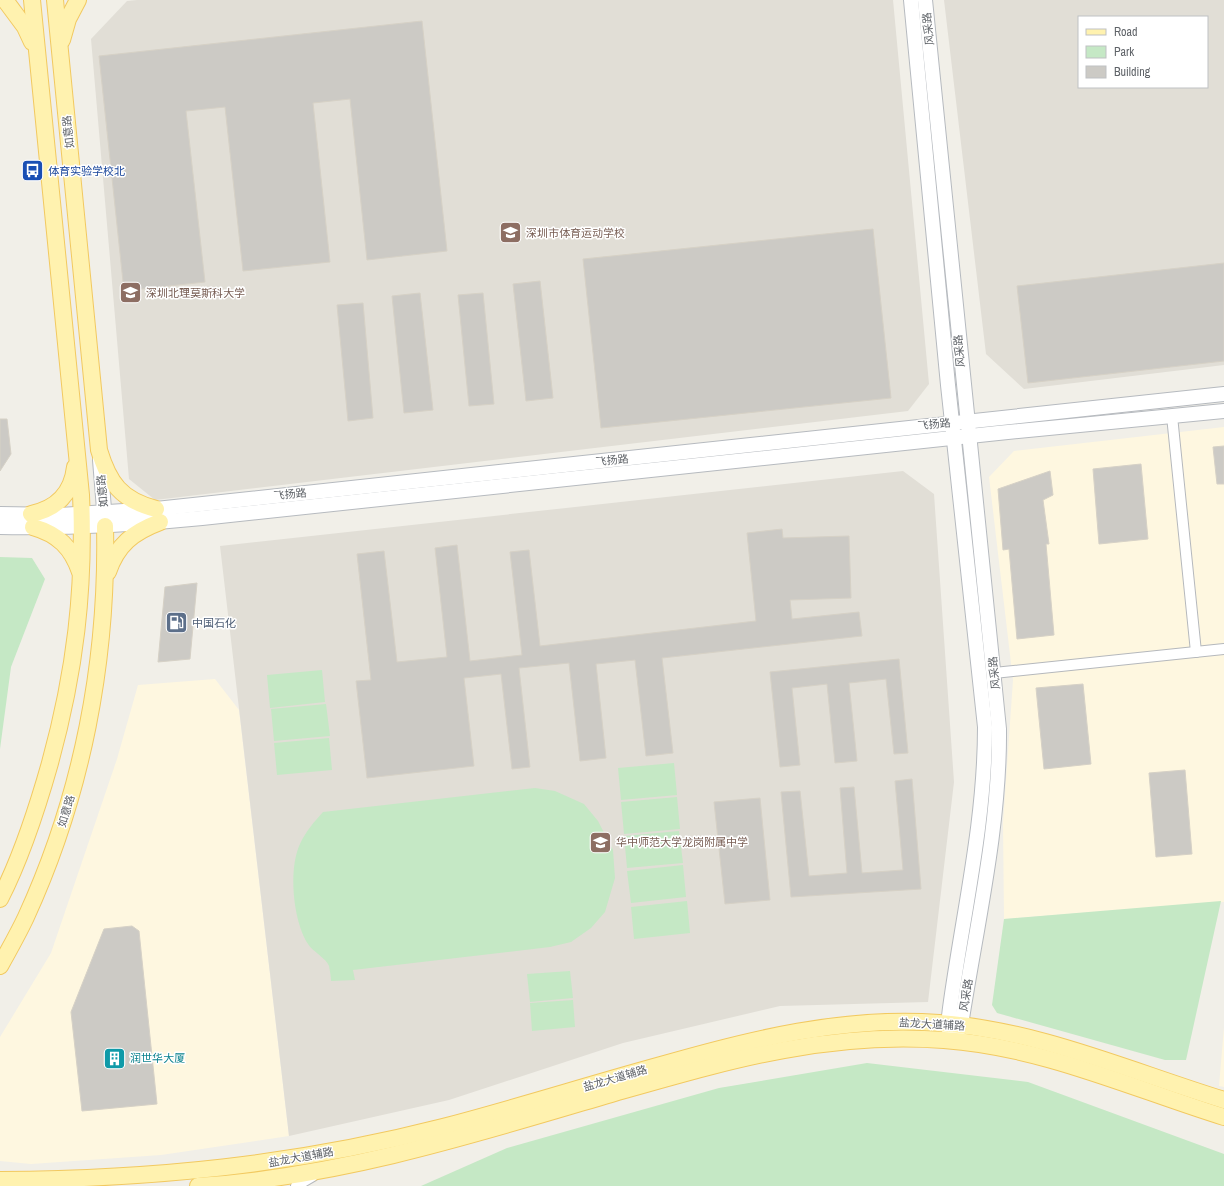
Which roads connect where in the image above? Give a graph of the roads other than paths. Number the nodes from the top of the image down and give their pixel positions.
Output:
1 (6, 0) edge
2 (32, 0) edge
3 (54, 0) edge
4 (78, 0) edge
5 (911, 0) edge
6 (925, 0) edge
7 (60, 50) junction
8 (37, 51) junction
9 (1224, 394) edge
10 (1224, 411) edge
11 (1172, 416) junction
12 (959, 422) junction
13 (961, 437) junction
14 (99, 450) junction
15 (76, 454) junction
16 (0, 514) edge
17 (158, 516) junction
18 (105, 519) junction
19 (82, 520) junction
20 (32, 521) junction
21 (0, 527) edge
22 (81, 576) junction
23 (105, 579) junction
24 (1224, 649) edge
25 (1196, 652) junction
26 (994, 674) junction
27 (0, 899) edge
28 (0, 966) edge
29 (954, 1025) junction
30 (953, 1041) junction
31 (1224, 1100) edge
32 (1224, 1117) edge
33 (331, 1169) junction
34 (0, 1180) edge
35 (198, 1186) edge
36 (204, 1186) edge
37 (296, 1186) edge

1 - 8 main road
2 - 8 main road, 如意路
3 - 7 main road, 如意路
4 - 7 main road
5 - 12 street, 风采路
6 - 12 street, 风采路
7 - 14 main road, 如意路
8 - 15 main road, 如意路
9 - 12 street, 飞扬路
10 - 11 street, 飞扬路
11 - 13 street, 飞扬路
11 - 25 street
12 - 13 street, 风采路
12 - 17 street, 飞扬路
13 - 17 street, 飞扬路
13 - 26 street, 风采路
13 - 29 street, 风采路
14 - 17 main road
14 - 18 street, 如意路
15 - 19 main road, 如意路
15 - 20 main road
16 - 20 street, 飞扬路
17 - 18 street, 飞扬路
17 - 23 main road
18 - 19 street, 飞扬路
18 - 23 main road, 如意路
19 - 20 street, 飞扬路
19 - 22 main road, 如意路
20 - 21 street, 飞扬路
20 - 22 main road
22 - 27 main road, 如意路
23 - 28 main road, 如意路
24 - 25 street
25 - 26 street
26 - 29 street, 风采路
29 - 30 street, 风采路
29 - 31 main road, 盐龙大道辅路
29 - 34 main road, 盐龙大道辅路
30 - 32 main road, 盐龙大道辅路
30 - 33 main road, 盐龙大道辅路
33 - 36 main road, 盐龙大道辅路
33 - 37 street
35 - 36 main road, 盐龙大道辅路

